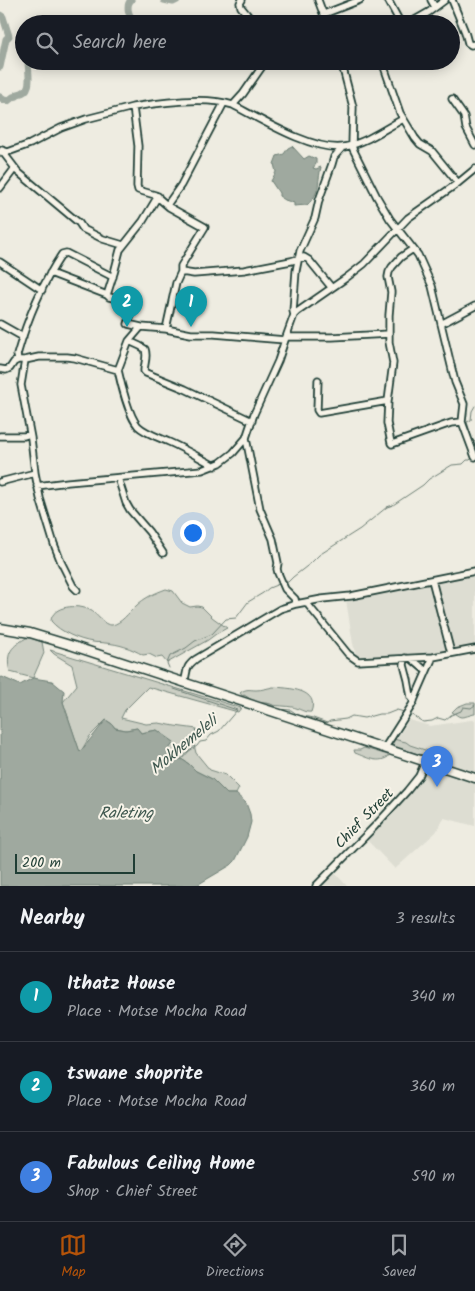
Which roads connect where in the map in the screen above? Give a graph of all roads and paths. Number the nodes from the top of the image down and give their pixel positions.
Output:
1 (242, 0) edge
2 (318, 0) edge
3 (360, 0) edge
4 (388, 0) edge
5 (431, 0) edge
6 (444, 0) edge
7 (452, 0) edge
8 (435, 7) junction
9 (324, 14) joint
10 (248, 15) edge
11 (396, 15) edge
12 (422, 15) edge
13 (458, 15) edge
14 (460, 22) edge
15 (475, 44) edge
16 (260, 70) edge
17 (343, 70) edge
18 (385, 70) edge
19 (452, 98) dead end
20 (224, 103) junction
21 (233, 105) junction
22 (133, 107) junction
23 (403, 119) junction
24 (352, 144) junction
25 (475, 145) edge
26 (343, 147) junction
27 (1, 150) edge
28 (16, 168) junction
29 (475, 169) edge
30 (458, 184) junction
31 (0, 188) edge
32 (158, 196) junction
33 (167, 205) junction
34 (398, 228) junction
35 (123, 245) junction
36 (413, 249) junction
37 (298, 258) junction
38 (0, 262) edge
39 (181, 272) junction
40 (50, 273) junction
41 (113, 277) junction
42 (331, 287) junction
43 (42, 290) junction
44 (108, 295) junction
45 (475, 306) edge
46 (294, 315) junction
47 (0, 324) edge
48 (441, 324) junction
49 (141, 327) junction
50 (166, 328) junction
51 (389, 334) junction
52 (23, 336) junction
53 (286, 339) junction
54 (129, 341) junction
55 (18, 360) junction
56 (25, 360) junction
57 (0, 369) edge
58 (118, 370) junction
59 (318, 380) dead end
60 (388, 401) junction
61 (252, 421) junction
62 (462, 422) junction
63 (30, 434) junction
64 (0, 436) edge
65 (246, 438) junction
66 (473, 449) edge
67 (475, 457) edge
68 (214, 466) junction
69 (35, 473) junction
70 (118, 478) junction
71 (0, 482) edge
72 (38, 486) junction
73 (163, 553) dead end
74 (475, 571) edge
75 (432, 580) junction
76 (77, 590) dead end
77 (307, 602) junction
78 (296, 604) junction
79 (0, 628) edge
80 (475, 649) edge
81 (451, 653) junction
82 (433, 657) junction
83 (405, 658) junction
84 (412, 659) junction
85 (426, 672) junction
86 (184, 683) junction
87 (414, 701) junction
88 (384, 749) junction
89 (425, 762) junction
90 (475, 778) edge
91 (316, 886) edge

1 - 10 street
2 - 9 street
3 - 9 street
4 - 11 street
5 - 8 street
6 - 8 street
7 - 13 street
8 - 12 street
14 - 15 street
16 - 21 street
17 - 24 street
18 - 23 street
19 - 25 street
20 - 21 street
20 - 22 street
20 - 33 street
21 - 26 street
22 - 27 street
22 - 32 street
23 - 24 street
23 - 30 street
24 - 26 street
24 - 34 street
26 - 37 street
27 - 28 street
28 - 31 street
28 - 35 street
29 - 30 street
30 - 34 street
32 - 33 street
32 - 35 street
33 - 39 street
34 - 36 street
34 - 42 street
35 - 41 street
36 - 48 street
36 - 51 street
37 - 39 street
37 - 42 street
37 - 46 street
38 - 43 street
39 - 50 street
40 - 41 street
40 - 43 street
40 - 44 street
41 - 44 street
42 - 46 street
43 - 52 street
44 - 49 street
45 - 48 street
46 - 53 street
47 - 52 street
48 - 62 street
49 - 50 street
49 - 54 street
50 - 53 street
51 - 53 street
51 - 60 street
52 - 55 street
53 - 61 street
54 - 58 street
54 - 61 street
55 - 56 street
55 - 57 street
56 - 58 street
56 - 63 street
58 - 68 street
59 - 60 street
60 - 62 street
61 - 65 street
62 - 66 street
63 - 64 street
63 - 69 street
65 - 68 street
65 - 78 street
66 - 67 street
68 - 70 street
69 - 71 street
69 - 72 street
70 - 72 street
70 - 73 street
72 - 76 street
74 - 75 street
75 - 77 street
75 - 81 street
77 - 78 street
77 - 83 street
78 - 86 street
79 - 86 main road
80 - 81 street
81 - 82 street
82 - 84 street
82 - 85 street
83 - 84 street
83 - 87 street
84 - 85 street
85 - 87 street
86 - 88 main road
87 - 88 street
88 - 89 main road
89 - 90 main road
89 - 91 street, Chief Street

